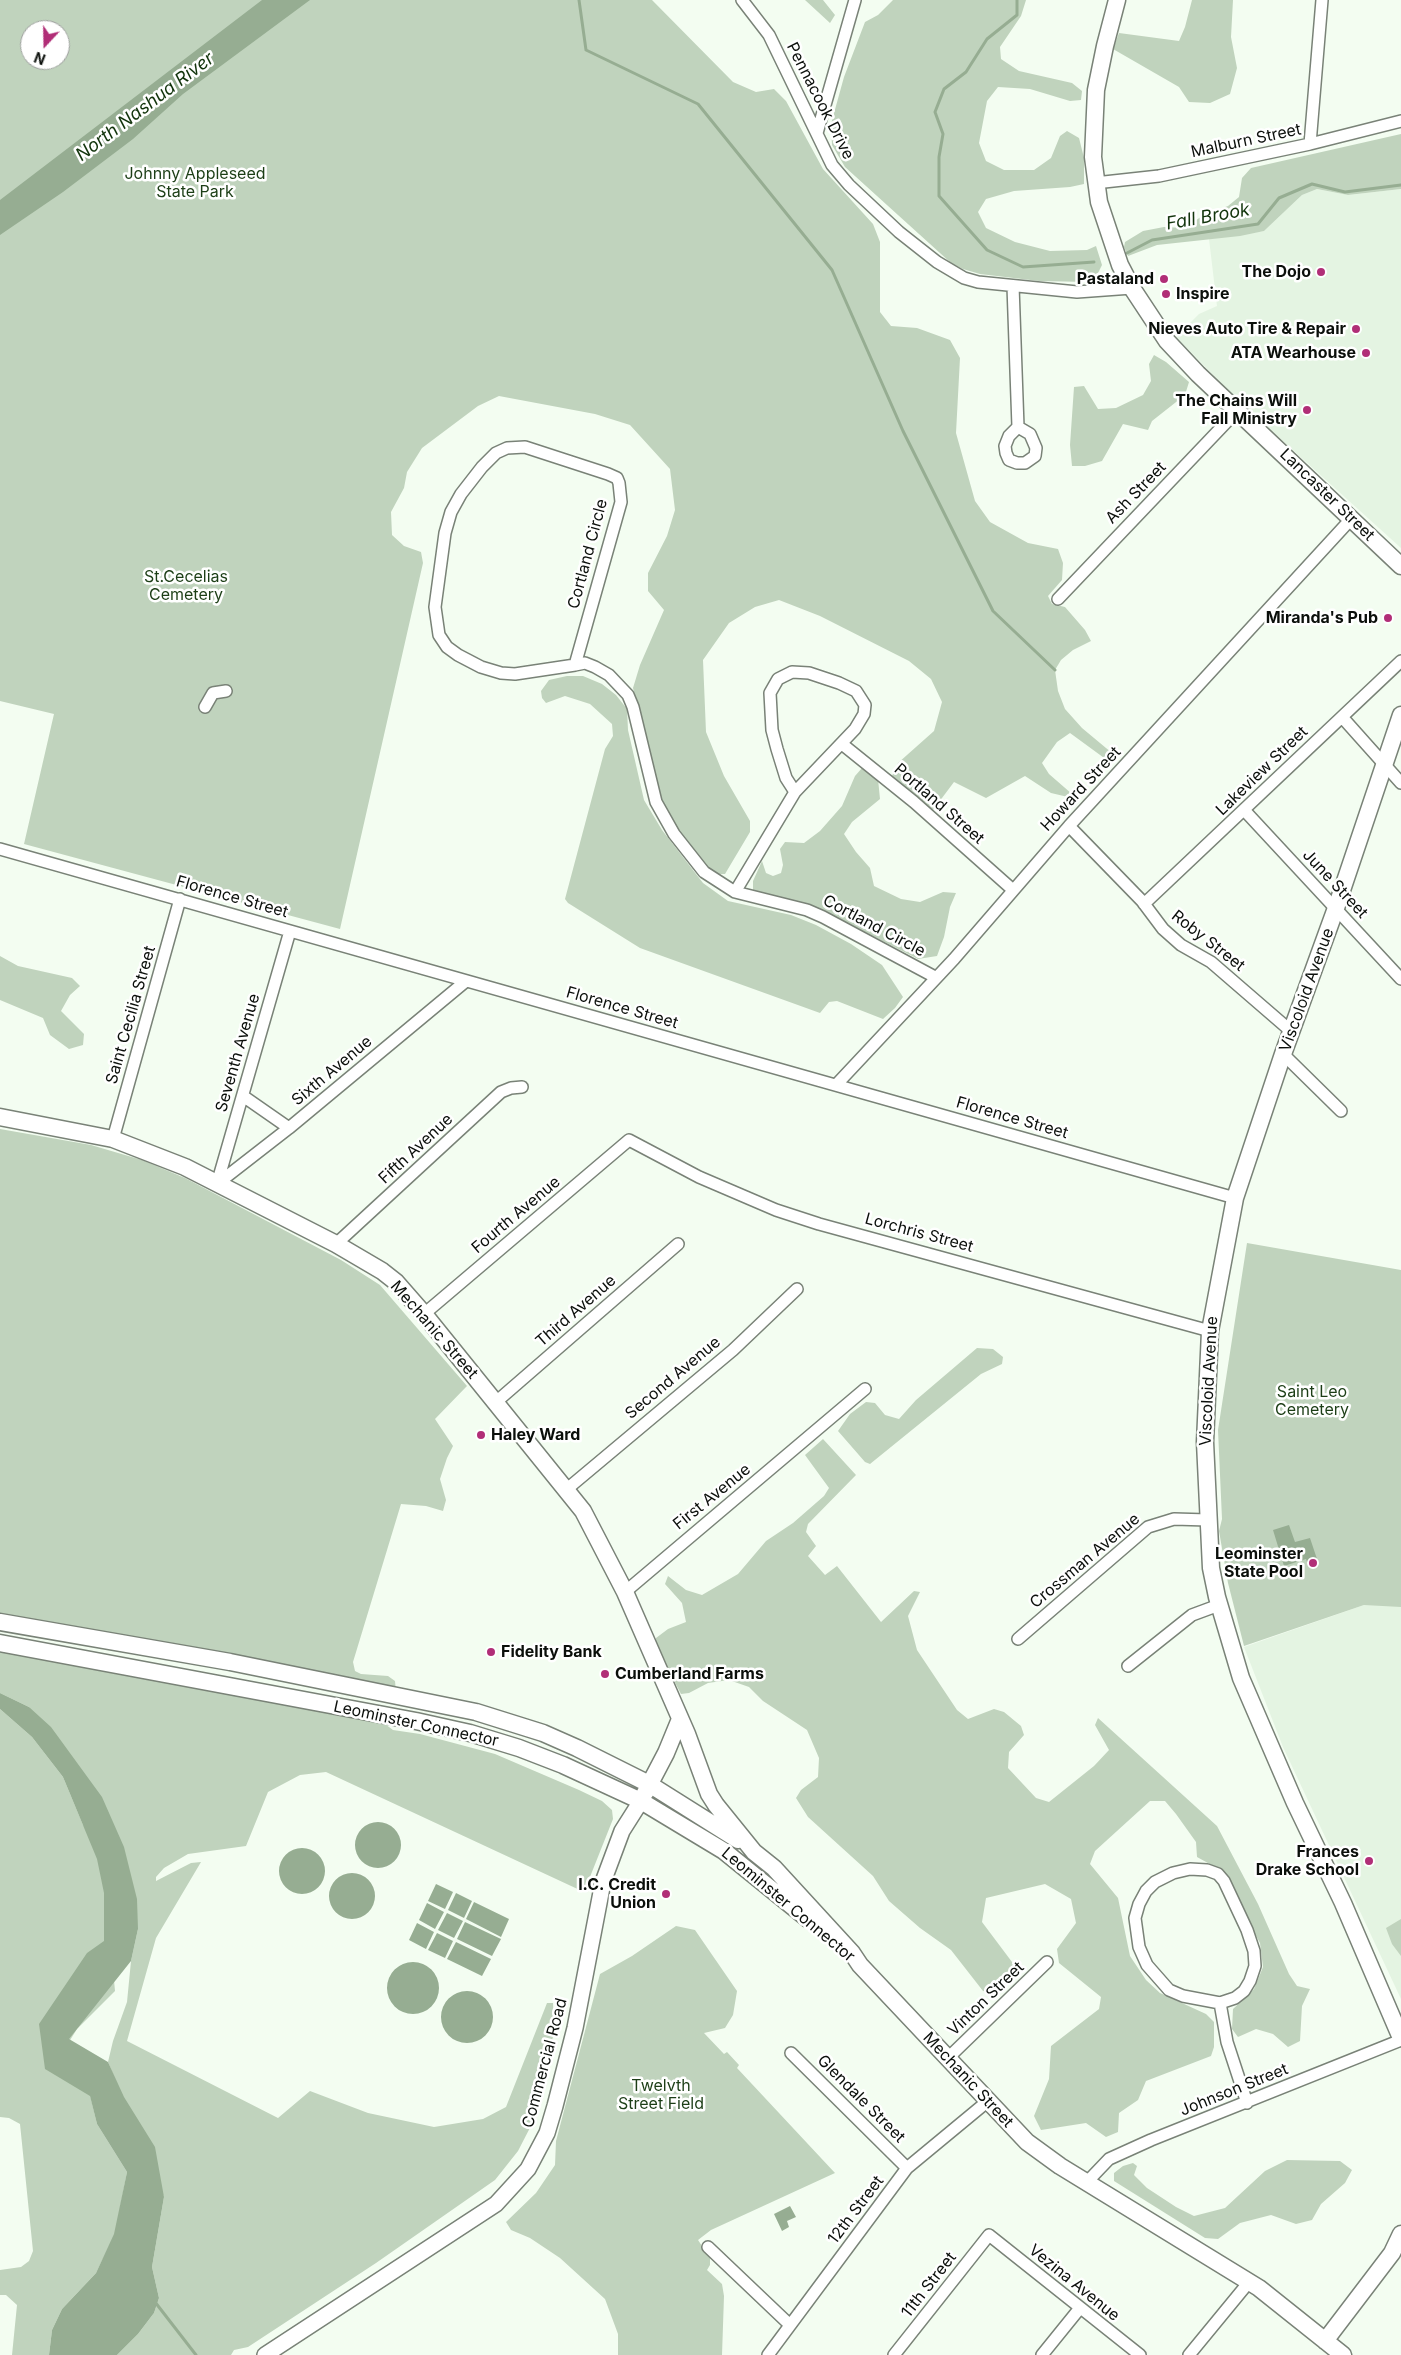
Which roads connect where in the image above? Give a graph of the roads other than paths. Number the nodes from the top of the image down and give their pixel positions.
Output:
1 (742, 0) edge
2 (855, 0) edge
3 (1117, 0) edge
4 (1322, 3) edge
5 (1401, 121) edge
6 (817, 133) junction
7 (1310, 144) junction
8 (1095, 183) junction
9 (1013, 286) junction
10 (1132, 288) junction
11 (1238, 410) junction
12 (1018, 427) dead end
13 (1352, 518) junction
14 (1401, 566) edge
15 (1058, 599) dead end
16 (1401, 662) edge
17 (575, 665) junction
18 (226, 691) dead end
19 (205, 707) dead end
20 (1401, 715) edge
21 (1342, 717) junction
22 (842, 744) junction
23 (1384, 765) junction
24 (1401, 782) edge
25 (795, 792) junction
26 (1245, 811) junction
27 (1069, 826) junction
28 (0, 849) edge
29 (1013, 890) junction
30 (735, 892) junction
31 (180, 899) junction
32 (1144, 904) junction
33 (1336, 908) junction
34 (290, 931) junction
35 (936, 977) junction
36 (1401, 979) edge
37 (466, 981) junction
38 (1292, 1032) junction
39 (1283, 1054) junction
40 (836, 1085) junction
41 (522, 1087) dead end
42 (243, 1096) junction
43 (1341, 1111) dead end
44 (0, 1117) edge
45 (288, 1128) junction
46 (113, 1139) junction
47 (629, 1140) joint
48 (217, 1184) junction
49 (1235, 1198) junction
50 (336, 1244) junction
51 (678, 1244) dead end
52 (797, 1289) dead end
53 (424, 1314) junction
54 (1210, 1331) junction
55 (865, 1390) dead end
56 (496, 1402) junction
57 (567, 1488) junction
58 (1208, 1520) junction
59 (625, 1592) junction
60 (1219, 1604) junction
61 (0, 1622) edge
62 (1018, 1639) dead end
63 (0, 1643) edge
64 (1128, 1666) dead end
65 (680, 1719) junction
66 (649, 1784) junction
67 (641, 1801) junction
68 (754, 1852) junction
69 (1047, 1962) dead end
70 (860, 1965) junction
71 (1220, 2003) junction
72 (1401, 2039) edge
73 (791, 2053) dead end
74 (948, 2058) junction
75 (988, 2101) junction
76 (1247, 2103) junction
77 (907, 2168) junction
78 (1087, 2182) junction
79 (1401, 2234) edge
80 (989, 2235) joint
81 (708, 2247) dead end
82 (1249, 2282) junction
83 (1080, 2308) junction
84 (790, 2325) junction
85 (1334, 2350) edge
86 (265, 2355) edge
87 (768, 2355) edge
88 (894, 2355) edge
89 (1042, 2355) edge
90 (1140, 2355) edge
91 (1189, 2355) edge

1 - 6 street, Pennacook Drive
2 - 6 street
3 - 8 main road, Lancaster Street
4 - 7 street
5 - 7 street, Malburn Street
6 - 9 street, Pennacook Drive
7 - 8 street, Malburn Street
8 - 10 main road, Lancaster Street
9 - 10 street, Pennacook Drive
9 - 12 street
10 - 11 main road, Lancaster Street
11 - 13 main road, Lancaster Street
11 - 15 street, Ash Street
13 - 14 main road, Lancaster Street
13 - 27 street, Howard Street
16 - 21 street, Lakeview Street
17 - 17 street, Cortland Circle
17 - 30 street, Cortland Circle
18 - 19 street
20 - 23 main road, Viscoloid Avenue
21 - 23 street
21 - 26 street, Lakeview Street
22 - 25 street
22 - 25 street
22 - 29 street, Portland Street
23 - 24 street
23 - 33 main road, Viscoloid Avenue
25 - 30 street
26 - 32 street, Lakeview Street
26 - 33 street, June Street
27 - 29 street, Howard Street
27 - 32 street, Roby Street
28 - 31 street, Florence Street
29 - 35 street, Howard Street
30 - 35 street, Cortland Circle
31 - 34 street, Florence Street
31 - 46 street, Saint Cecilia Street
32 - 38 street, Roby Street
33 - 36 street, June Street
33 - 38 main road, Viscoloid Avenue
34 - 37 street, Florence Street
34 - 42 street, Seventh Avenue
35 - 40 street, Howard Street
37 - 40 street, Florence Street
37 - 45 street, Sixth Avenue
38 - 39 main road, Viscoloid Avenue
39 - 43 street
39 - 49 main road, Viscoloid Avenue
40 - 49 street, Florence Street
41 - 50 street, Fifth Avenue
42 - 45 street
42 - 48 street, Seventh Avenue
44 - 46 main road, Mechanic Street
45 - 48 street, Sixth Avenue
46 - 48 main road, Mechanic Street
47 - 53 street, Fourth Avenue
47 - 54 street, Lorchris Street
48 - 50 main road, Mechanic Street
49 - 54 main road, Viscoloid Avenue
50 - 53 main road, Mechanic Street
51 - 56 street, Third Avenue
52 - 57 street, Second Avenue
53 - 56 main road, Mechanic Street
54 - 58 main road, Viscoloid Avenue
55 - 59 street, First Avenue
56 - 57 main road, Mechanic Street
57 - 59 main road, Mechanic Street
58 - 60 main road, Viscoloid Avenue
58 - 62 street, Crossman Avenue
59 - 65 main road, Mechanic Street
60 - 64 street
60 - 72 main road, Viscoloid Avenue
61 - 66 main road, Leominster Connector
63 - 67 main road, Leominster Connector
65 - 66 main road
65 - 68 main road, Mechanic Street
66 - 67 main road
66 - 68 main road, Leominster Connector
67 - 70 main road, Leominster Connector
67 - 86 street, Commercial Road
68 - 70 main road, Mechanic Street
69 - 74 street, Vinton Street
70 - 74 main road, Mechanic Street
71 - 71 street
71 - 76 street
72 - 76 street, Johnson Street
73 - 77 street, Glendale Street
74 - 75 main road, Mechanic Street
75 - 77 street, 12th Street
75 - 78 main road, Mechanic Street
76 - 78 street, Johnson Street
77 - 84 street, 12th Street
78 - 82 main road, Mechanic Street
79 - 85 main road
80 - 83 street, Vezina Avenue
80 - 88 street, 11th Street
81 - 84 street
82 - 85 main road, Mechanic Street
82 - 91 street
83 - 89 street
83 - 90 street, Vezina Avenue
84 - 87 street, 12th Street

